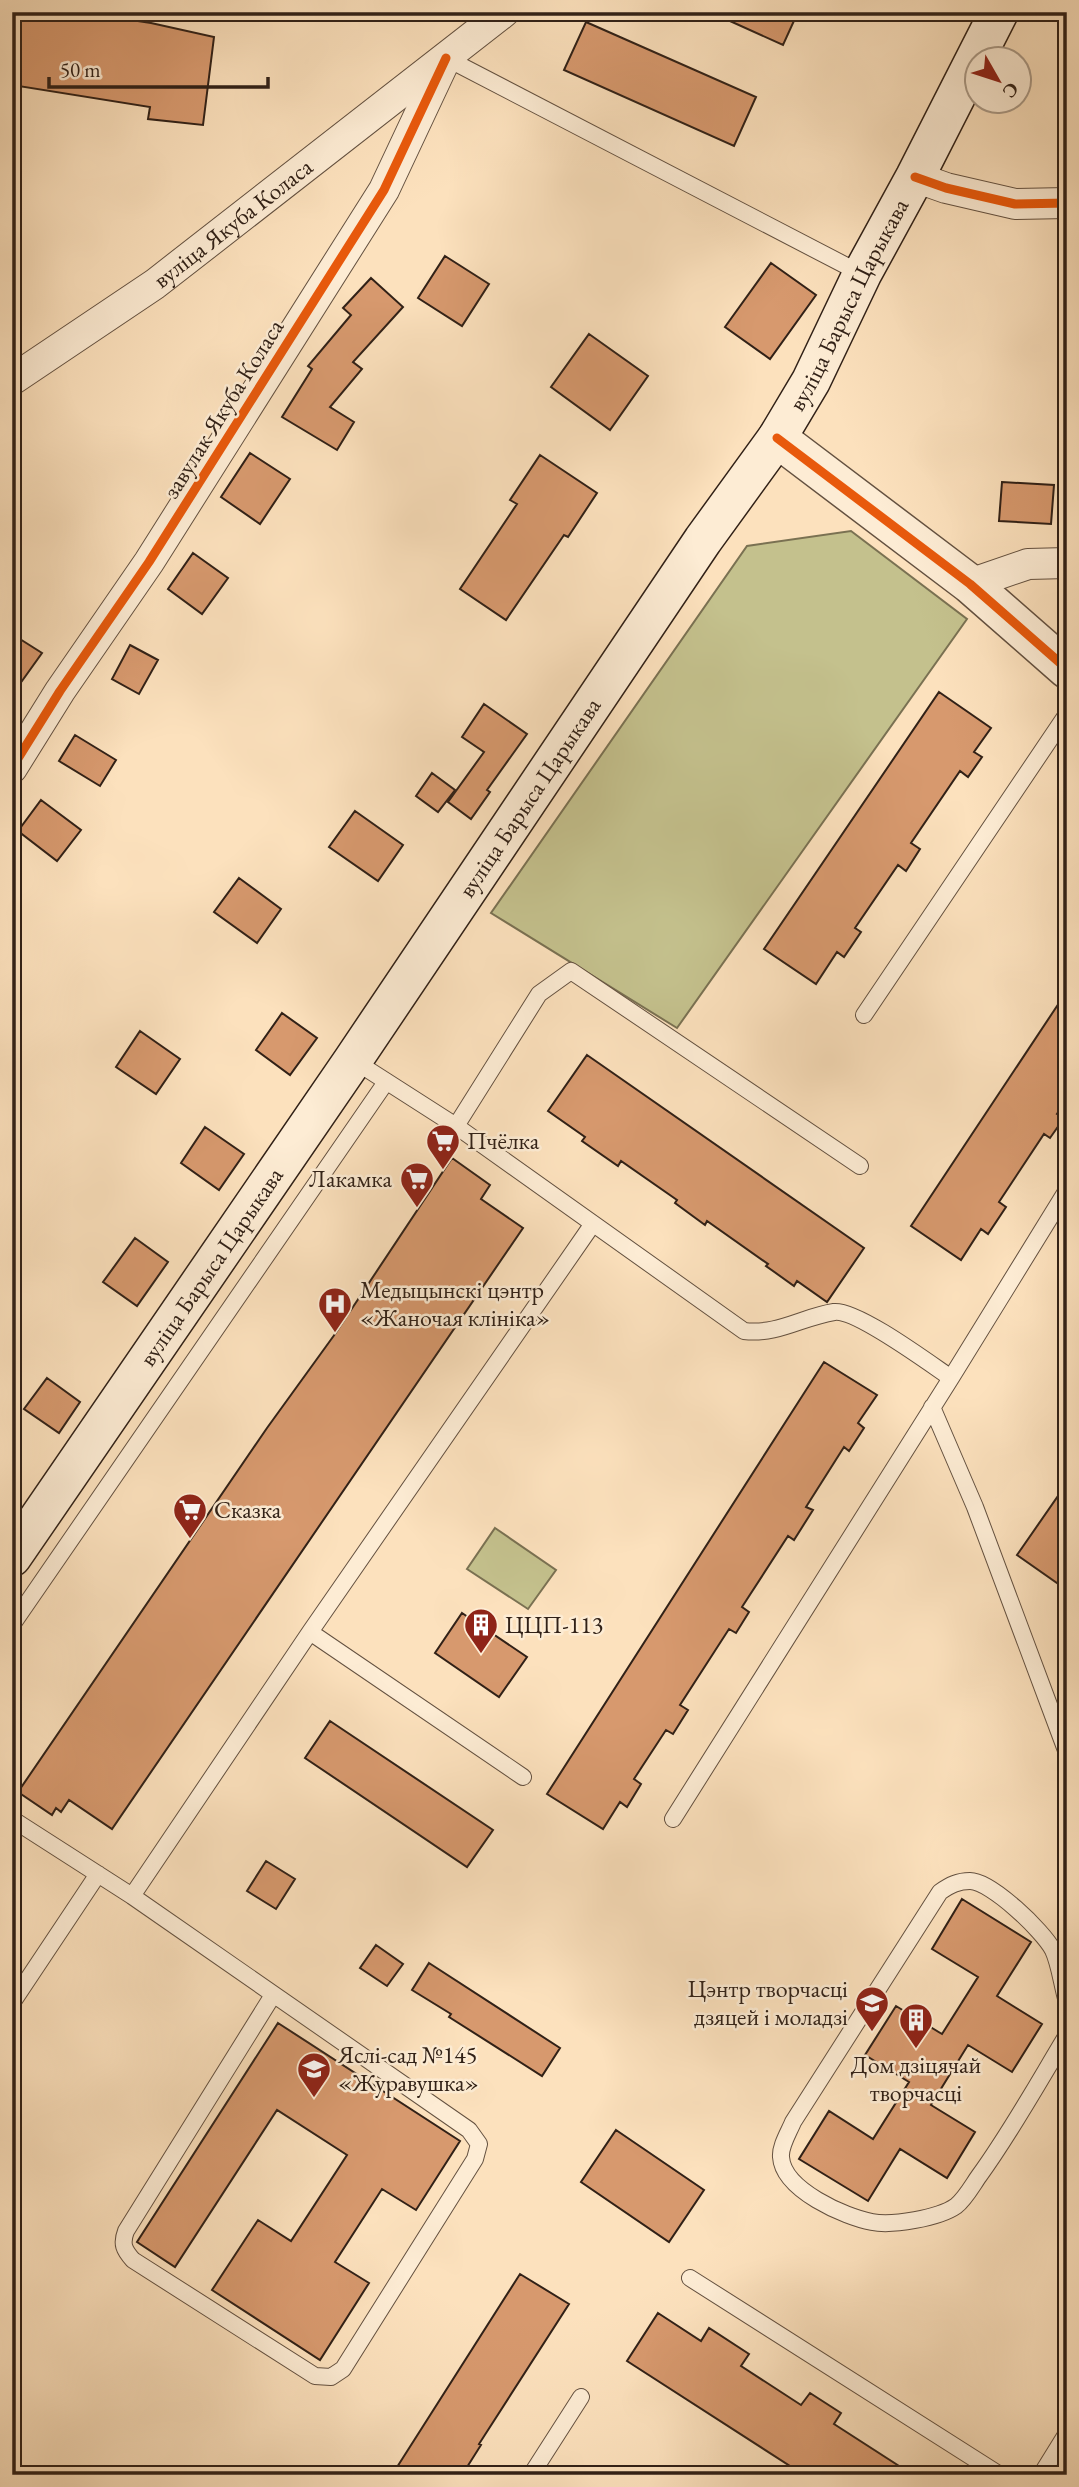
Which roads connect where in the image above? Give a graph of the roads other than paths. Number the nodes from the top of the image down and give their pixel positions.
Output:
1 (504, 12) edge
2 (999, 12) edge
3 (446, 58) junction
4 (915, 177) junction
5 (1067, 203) edge
6 (862, 274) junction
7 (12, 380) edge
8 (777, 438) junction
9 (1067, 563) edge
10 (970, 584) junction
11 (1067, 669) edge
12 (1067, 714) edge
13 (12, 768) edge
14 (864, 1016) dead end
15 (353, 1060) junction
16 (386, 1082) junction
17 (456, 1126) junction
18 (860, 1166) dead end
19 (1067, 1190) edge
20 (592, 1225) junction
21 (951, 1378) junction
22 (932, 1408) junction
23 (13, 1554) edge
24 (12, 1625) edge
25 (310, 1632) junction
26 (1063, 1728) edge
27 (1067, 1753) edge
28 (523, 1777) dead end
29 (12, 1819) edge
30 (673, 1819) dead end
31 (98, 1874) junction
32 (132, 1896) junction
33 (273, 1995) junction
34 (1067, 2002) edge
35 (12, 2003) edge
36 (1067, 2035) edge
37 (690, 2278) dead end
38 (581, 2397) dead end
39 (1067, 2433) edge
40 (531, 2475) edge
41 (1000, 2475) edge
42 (1041, 2475) edge

1 - 3 street, завулак Якуба Коласа
2 - 4 main road, вуліца Барыса Царыкава
3 - 6 lane
3 - 7 street, вуліца Якуба Коласа
3 - 13 street, завулак Якуба Коласа
4 - 5 street
4 - 6 main road, вуліца Барыса Царыкава
6 - 8 main road, вуліца Барыса Царыкава
8 - 10 main road
8 - 15 main road, вуліца Барыса Царыкава
9 - 10 street
10 - 11 main road
12 - 14 lane
15 - 16 lane
15 - 23 main road, вуліца Барыса Царыкава
16 - 17 lane
16 - 24 lane
17 - 18 lane
17 - 20 lane
19 - 21 lane
20 - 21 lane
20 - 25 lane
21 - 22 lane
22 - 26 lane
22 - 30 lane
25 - 28 lane
25 - 32 lane
26 - 27 lane
29 - 31 lane
31 - 32 lane
31 - 35 lane
32 - 33 lane
33 - 33 lane
34 - 36 lane
37 - 41 lane
38 - 40 lane
39 - 42 lane

